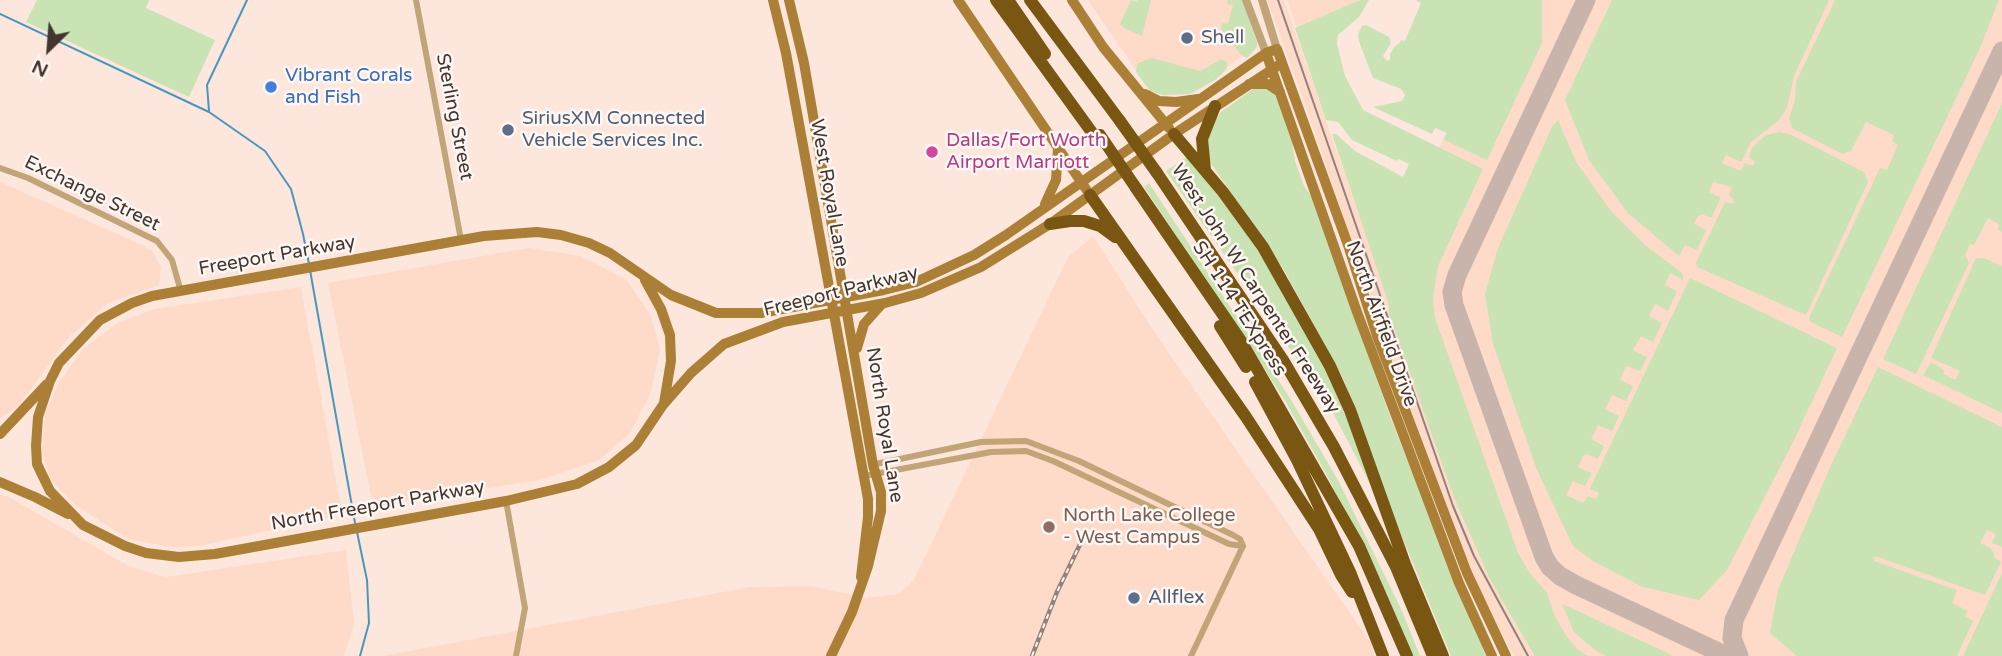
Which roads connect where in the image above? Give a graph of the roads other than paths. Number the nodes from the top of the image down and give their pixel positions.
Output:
1 (416, 0) edge
2 (773, 0) edge
3 (789, 0) edge
4 (958, 0) edge
5 (996, 0) edge
6 (1008, 0) edge
7 (1031, 0) edge
8 (1072, 0) edge
9 (1246, 0) edge
10 (1262, 0) edge
11 (1277, 48) junction
12 (1266, 54) junction
13 (1277, 65) junction
14 (807, 85) junction
15 (1246, 85) junction
16 (792, 87) junction
17 (1280, 92) junction
18 (1142, 93) junction
19 (1202, 98) junction
20 (1215, 106) junction
21 (1170, 129) junction
22 (1098, 137) junction
23 (1058, 147) junction
24 (0, 168) edge
25 (1205, 170) junction
26 (1081, 181) junction
27 (1134, 189) junction
28 (1090, 195) junction
29 (1044, 207) junction
30 (1050, 224) junction
31 (461, 240) junction
32 (1126, 244) junction
33 (981, 250) junction
34 (988, 262) junction
35 (643, 277) junction
36 (181, 292) junction
37 (844, 299) junction
38 (831, 301) junction
39 (882, 304) junction
40 (847, 310) junction
41 (832, 312) junction
42 (855, 356) junction
43 (50, 381) junction
44 (663, 405) junction
45 (0, 434) edge
46 (874, 469) junction
47 (863, 471) junction
48 (0, 482) edge
49 (506, 501) junction
50 (74, 518) junction
51 (1243, 546) junction
52 (860, 584) junction
53 (1368, 616) junction
54 (516, 656) edge
55 (831, 656) edge
56 (1191, 656) edge
57 (1383, 656) edge
58 (1407, 656) edge
59 (1433, 656) edge
60 (1443, 656) edge
61 (1492, 656) edge
62 (1506, 656) edge

1 - 31 street, Sterling Street
2 - 16 main road, West Royal Lane
3 - 14 main road, West Royal Lane
4 - 23 main road
5 - 22 highway
6 - 22 highway
7 - 59 highway, West John W Carpenter Freeway, bridge
8 - 18 main road
9 - 12 street, North Airfield Drive
10 - 11 street, North Airfield Drive
11 - 12 main road, Freeport Parkway
11 - 13 main road, North Airfield Drive
12 - 13 main road, North Airfield Drive
12 - 19 main road, Freeport Parkway
13 - 15 main road, Freeport Parkway
13 - 17 main road, North Airfield Drive
13 - 62 main road, North Airfield Drive
14 - 16 main road
14 - 37 main road, West Royal Lane
15 - 17 main road
15 - 20 main road, Freeport Parkway
16 - 38 main road, West Royal Lane
17 - 61 main road, North Airfield Drive
18 - 19 main road
18 - 21 main road
19 - 21 main road, Freeport Parkway
20 - 21 main road, Freeport Parkway
20 - 25 highway
21 - 25 highway
21 - 26 main road, Freeport Parkway
21 - 28 main road, Freeport Parkway
22 - 27 highway, bridge
23 - 26 main road
23 - 29 main road
24 - 36 street, Exchange Street
25 - 60 highway
26 - 28 main road
26 - 29 main road, Freeport Parkway
27 - 53 highway
27 - 58 highway, SH 114 TEXpress
28 - 30 main road, Freeport Parkway
28 - 32 highway
29 - 33 main road, Freeport Parkway
30 - 32 highway
30 - 34 main road, Freeport Parkway
31 - 35 main road, Freeport Parkway
31 - 36 main road, Freeport Parkway
32 - 53 highway
33 - 34 main road
33 - 37 main road, Freeport Parkway
34 - 39 main road, Freeport Parkway
35 - 38 main road, Freeport Parkway
35 - 44 main road
36 - 43 main road, Freeport Parkway
37 - 38 main road, Freeport Parkway
37 - 40 main road, West Royal Lane
38 - 41 main road, West Royal Lane
39 - 40 main road, Freeport Parkway
39 - 42 main road
40 - 41 main road, Freeport Parkway
40 - 42 main road, North Royal Lane
41 - 44 main road, Freeport Parkway
41 - 47 main road, West Royal Lane
42 - 46 main road, North Royal Lane
43 - 45 main road
43 - 50 main road
44 - 49 main road, North Freeport Parkway
46 - 47 street
46 - 51 street
46 - 51 street
46 - 52 main road, North Royal Lane
47 - 52 main road, North Royal Lane
48 - 50 main road
49 - 50 main road, North Freeport Parkway
49 - 54 street
51 - 56 street
52 - 55 main road, North Royal Lane
53 - 57 highway

